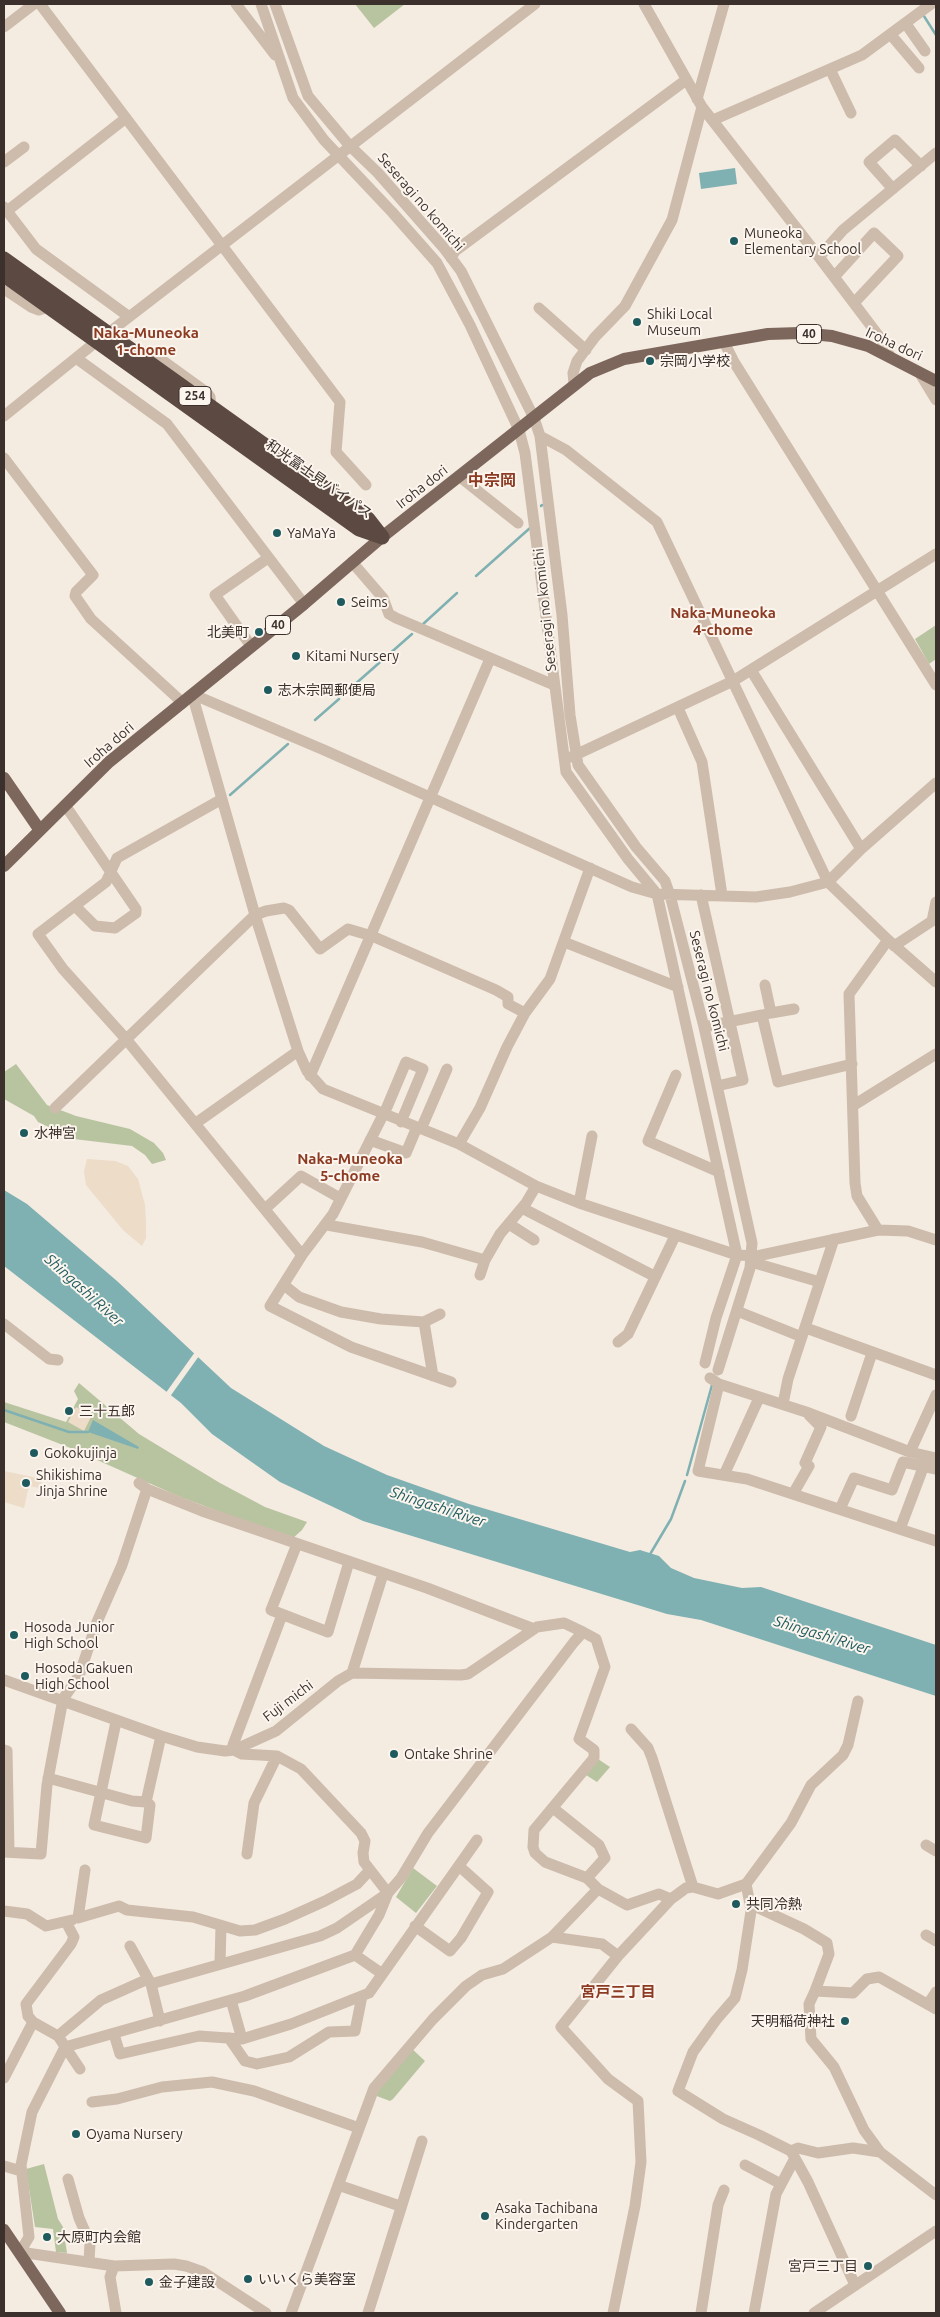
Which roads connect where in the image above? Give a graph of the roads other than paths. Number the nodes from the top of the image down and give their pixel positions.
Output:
1 (34, 4) edge
2 (40, 4) edge
3 (236, 4) edge
4 (261, 4) edge
5 (535, 4) edge
6 (644, 4) edge
7 (724, 4) edge
8 (929, 6) edge
9 (274, 10) edge
10 (906, 24) junction
11 (4, 27) edge
12 (891, 35) junction
13 (924, 51) dead end
14 (281, 62) junction
15 (919, 68) dead end
16 (830, 70) junction
17 (686, 80) junction
18 (700, 103) junction
19 (851, 113) dead end
20 (126, 118) junction
21 (713, 120) junction
22 (24, 147) dead end
23 (342, 151) junction
24 (936, 153) edge
25 (4, 162) edge
26 (920, 166) junction
27 (893, 189) junction
28 (5, 209) edge
29 (223, 244) junction
30 (819, 256) junction
31 (452, 258) junction
32 (4, 259) edge
33 (4, 275) edge
34 (834, 277) junction
35 (4, 289) edge
36 (854, 303) junction
37 (48, 307) junction
38 (539, 308) dead end
39 (128, 316) junction
40 (102, 337) junction
41 (724, 342) junction
42 (586, 350) junction
43 (890, 356) junction
44 (76, 358) junction
45 (919, 372) junction
46 (936, 381) edge
47 (574, 384) junction
48 (936, 400) edge
49 (4, 416) edge
50 (526, 424) junction
51 (540, 436) junction
52 (4, 458) edge
53 (460, 477) junction
54 (366, 485) dead end
55 (518, 523) dead end
56 (382, 537) junction
57 (936, 554) edge
58 (268, 558) junction
59 (352, 562) junction
60 (878, 591) junction
61 (304, 604) junction
62 (251, 646) junction
63 (490, 659) junction
64 (751, 670) junction
65 (733, 681) junction
66 (554, 685) junction
67 (936, 685) edge
68 (192, 694) junction
69 (183, 703) junction
70 (678, 708) junction
71 (572, 757) junction
72 (4, 778) edge
73 (936, 784) edge
74 (431, 798) junction
75 (222, 799) junction
76 (65, 806) junction
77 (39, 829) junction
78 (861, 848) junction
79 (4, 866) edge
80 (590, 868) junction
81 (109, 872) junction
82 (828, 882) junction
83 (664, 894) junction
84 (701, 895) junction
85 (722, 895) junction
86 (936, 902) edge
87 (76, 906) junction
88 (255, 915) junction
89 (372, 936) junction
90 (564, 942) junction
91 (891, 943) junction
92 (936, 982) edge
93 (766, 985) dead end
94 (678, 987) junction
95 (794, 1009) dead end
96 (524, 1013) junction
97 (766, 1014) junction
98 (730, 1022) junction
99 (704, 1027) junction
100 (126, 1039) junction
101 (298, 1051) junction
102 (936, 1054) edge
103 (852, 1064) junction
104 (447, 1069) dead end
105 (310, 1076) junction
106 (676, 1076) dead end
107 (716, 1086) junction
108 (854, 1105) junction
109 (55, 1108) dead end
110 (382, 1114) junction
111 (401, 1122) junction
112 (196, 1123) junction
113 (419, 1128) junction
114 (592, 1136) dead end
115 (370, 1140) junction
116 (459, 1144) junction
117 (719, 1172) junction
118 (536, 1186) junction
119 (340, 1198) junction
120 (579, 1203) junction
121 (522, 1208) junction
122 (265, 1210) junction
123 (508, 1224) junction
124 (327, 1225) junction
125 (878, 1230) junction
126 (675, 1236) junction
127 (834, 1239) junction
128 (534, 1240) dead end
129 (936, 1240) edge
130 (738, 1254) junction
131 (302, 1255) junction
132 (752, 1255) junction
133 (486, 1260) junction
134 (480, 1275) dead end
135 (654, 1276) junction
136 (820, 1282) junction
137 (284, 1284) junction
138 (737, 1311) junction
139 (440, 1314) dead end
140 (424, 1322) junction
141 (4, 1324) edge
142 (804, 1332) junction
143 (618, 1342) dead end
144 (872, 1353) junction
145 (58, 1360) dead end
146 (705, 1363) dead end
147 (433, 1376) junction
148 (936, 1376) edge
149 (716, 1378) junction
150 (451, 1382) dead end
151 (936, 1395) edge
152 (759, 1398) junction
153 (783, 1404) junction
154 (806, 1412) junction
155 (851, 1416) dead end
156 (910, 1452) junction
157 (929, 1460) edge
158 (936, 1469) edge
159 (724, 1475) junction
160 (794, 1494) junction
161 (840, 1509) junction
162 (900, 1529) junction
163 (936, 1541) edge
164 (297, 1544) junction
165 (349, 1562) junction
166 (383, 1574) junction
167 (282, 1615) junction
168 (534, 1629) junction
169 (583, 1632) junction
170 (352, 1673) junction
171 (4, 1680) edge
172 (858, 1701) dead end
173 (63, 1703) junction
174 (116, 1722) junction
175 (631, 1729) dead end
176 (162, 1736) junction
177 (4, 1750) edge
178 (234, 1750) junction
179 (277, 1756) junction
180 (48, 1778) junction
181 (102, 1793) junction
182 (146, 1802) junction
183 (553, 1808) junction
184 (477, 1840) dead end
185 (6, 1852) edge
186 (247, 1854) dead end
187 (459, 1866) junction
188 (85, 1870) dead end
189 (369, 1870) junction
190 (587, 1878) junction
191 (746, 1884) junction
192 (694, 1887) junction
193 (598, 1890) junction
194 (388, 1893) junction
195 (670, 1900) junction
196 (750, 1904) junction
197 (4, 1912) edge
198 (78, 1918) junction
199 (66, 1922) junction
200 (415, 1926) junction
201 (222, 1927) junction
202 (552, 1937) junction
203 (130, 1946) dead end
204 (355, 1955) junction
205 (618, 1956) junction
206 (220, 1963) junction
207 (381, 1974) junction
208 (149, 1981) junction
209 (815, 1992) junction
210 (936, 1992) edge
211 (362, 1996) junction
212 (231, 2000) junction
213 (932, 2007) edge
214 (160, 2021) junction
215 (33, 2022) junction
216 (114, 2034) junction
217 (58, 2036) junction
218 (229, 2038) junction
219 (242, 2039) junction
220 (65, 2047) junction
221 (80, 2069) dead end
222 (4, 2078) edge
223 (92, 2102) dead end
224 (359, 2128) junction
225 (422, 2141) dead end
226 (880, 2152) junction
227 (793, 2155) junction
228 (745, 2165) dead end
229 (4, 2166) edge
230 (21, 2171) junction
231 (68, 2179) dead end
232 (781, 2184) junction
233 (338, 2185) junction
234 (724, 2190) dead end
235 (936, 2195) edge
236 (400, 2206) junction
237 (4, 2230) edge
238 (936, 2231) edge
239 (20, 2252) junction
240 (89, 2262) junction
241 (114, 2266) junction
242 (856, 2286) junction
243 (60, 2313) edge
244 (116, 2313) edge
245 (266, 2313) edge
246 (291, 2313) edge
247 (368, 2313) edge
248 (612, 2313) edge
249 (701, 2313) edge
250 (754, 2313) edge
251 (814, 2313) edge

1 - 11 street
2 - 20 street
3 - 14 street
4 - 9 street, Seseragi no komichi
5 - 23 street
6 - 17 street
7 - 18 street
8 - 10 street
9 - 14 street, Seseragi no komichi
9 - 23 street, Seseragi no komichi
10 - 12 street
10 - 13 street
12 - 15 street
12 - 16 street
14 - 23 street, Seseragi no komichi
16 - 19 street
16 - 21 street
17 - 18 street
17 - 31 street
18 - 21 street
18 - 42 street
20 - 28 street
20 - 29 street
21 - 30 street
22 - 25 street
23 - 29 street
23 - 31 street, Seseragi no komichi
23 - 50 street, Seseragi no komichi
24 - 26 street
26 - 27 street
26 - 27 street
27 - 30 street
28 - 39 street
29 - 39 street
29 - 54 street
30 - 34 street
31 - 50 street, Seseragi no komichi
32 - 40 highway, 和光富士見バイパス / 254
33 - 37 highway, 和光富士見バイパス / 254
34 - 36 street
34 - 36 street
35 - 37 street
36 - 43 street
37 - 40 highway, 和光富士見バイパス / 254
38 - 42 street
39 - 40 street
40 - 44 street
40 - 56 highway, 和光富士見バイパス / 254
40 - 56 highway, 和光富士見バイパス / 254
41 - 43 main road, Iroha dori / 40
41 - 47 main road, Iroha dori / 40
41 - 60 street
42 - 47 street
43 - 45 main road, Iroha dori / 40
44 - 49 street
44 - 58 street
45 - 46 main road, Iroha dori / 40
45 - 48 street
47 - 50 main road, Iroha dori / 40
50 - 51 street, Seseragi no komichi
50 - 53 main road, Iroha dori / 40
50 - 66 street, Seseragi no komichi
51 - 65 street
51 - 71 street, Seseragi no komichi
52 - 69 street
53 - 55 street
53 - 56 main road, Iroha dori / 40
56 - 59 main road, Iroha dori / 40
57 - 60 street
58 - 61 street
58 - 62 street
59 - 61 main road, Iroha dori / 40
59 - 63 street
60 - 64 street
60 - 67 street
61 - 62 main road, Iroha dori / 40
62 - 68 main road, Iroha dori / 40
63 - 66 street
63 - 74 street
64 - 65 street
64 - 78 street
65 - 70 street
65 - 82 street
66 - 71 street, Seseragi no komichi
68 - 69 main road, Iroha dori / 40
68 - 74 street
68 - 75 street
69 - 76 main road, Iroha dori / 40
70 - 71 street
70 - 85 street
71 - 83 street, Seseragi no komichi
71 - 83 street, Seseragi no komichi
72 - 77 main road
73 - 78 street
74 - 80 street
74 - 89 street
75 - 81 street
75 - 88 street
76 - 77 main road, Iroha dori / 40
76 - 81 street
77 - 79 main road, Iroha dori
78 - 82 street
80 - 83 street
80 - 90 street
81 - 87 street
81 - 87 street
82 - 85 street
82 - 91 street
83 - 84 street
83 - 94 street, Seseragi no komichi
83 - 99 street, Seseragi no komichi
84 - 85 street
84 - 98 street
86 - 91 street
87 - 100 street
88 - 89 street
88 - 100 street
88 - 101 street
89 - 96 street
89 - 105 street
90 - 94 street
90 - 96 street
91 - 92 street
91 - 103 street
93 - 97 street
94 - 117 street, Seseragi no komichi
95 - 97 street
96 - 116 street
97 - 98 street
97 - 103 street
98 - 99 street
98 - 107 street
99 - 107 street, Seseragi no komichi
100 - 109 street
100 - 112 street
101 - 105 street
101 - 112 street
102 - 108 street
103 - 108 street
104 - 113 street
105 - 110 street
106 - 117 street
107 - 132 street, Seseragi no komichi
108 - 125 street
110 - 111 street
110 - 111 street
110 - 115 street
111 - 113 street
112 - 122 street
113 - 115 street
113 - 116 street
114 - 120 street
115 - 119 street
116 - 118 street
117 - 130 street, Seseragi no komichi
118 - 120 street
118 - 121 street
119 - 122 street
119 - 124 street
120 - 126 street
121 - 123 street
121 - 135 street
122 - 131 street
123 - 128 street
123 - 133 street
124 - 131 street
124 - 133 street
125 - 127 street
125 - 129 street
126 - 130 street
126 - 135 street
127 - 132 street
127 - 136 street
130 - 132 street
130 - 146 street
131 - 137 street
132 - 136 street
132 - 138 street
133 - 134 street
135 - 143 street
136 - 142 street
137 - 140 street
137 - 147 street
138 - 142 street
138 - 149 street
139 - 140 street
140 - 147 street
141 - 145 street
142 - 144 street
142 - 153 street
144 - 148 street
144 - 155 street
147 - 150 street
149 - 152 street
149 - 159 street
151 - 156 street
152 - 153 street
152 - 159 street
153 - 154 street
154 - 156 street
154 - 160 street
156 - 157 street
157 - 158 street
157 - 161 street
157 - 162 street
159 - 160 street
160 - 161 street
161 - 162 street
162 - 163 street
164 - 165 street
164 - 167 street
164 - 173 street
165 - 166 street
165 - 167 street
166 - 168 street
166 - 170 street
167 - 178 street
168 - 169 street
168 - 170 street
169 - 183 street
169 - 194 street
170 - 178 street, Fuji michi
171 - 173 street, Fuji michi
172 - 191 street
173 - 174 street, Fuji michi
173 - 180 street
174 - 176 street, Fuji michi
174 - 181 street
175 - 192 street
176 - 178 street, Fuji michi
176 - 182 street
177 - 185 street
178 - 179 street
179 - 186 street
179 - 189 street
180 - 181 street
180 - 185 street
181 - 182 street
181 - 182 street
183 - 190 street
183 - 190 street
184 - 187 street
187 - 200 street
187 - 200 street
188 - 198 street
189 - 194 street
189 - 201 street
190 - 193 street
191 - 192 street
191 - 196 street
192 - 195 street
193 - 195 street
193 - 202 street
194 - 204 street
194 - 206 street
195 - 205 street
196 - 209 street
196 - 227 street
197 - 199 street
198 - 199 street
198 - 201 street
199 - 215 street
200 - 207 street
201 - 206 street
202 - 205 street
202 - 224 street
203 - 208 street
204 - 207 street
204 - 212 street
205 - 248 street
206 - 208 street
207 - 211 street
208 - 214 street
208 - 217 street
209 - 213 street
209 - 226 street
210 - 213 street
211 - 218 street
211 - 219 street
212 - 214 street
212 - 219 street
214 - 216 street
215 - 217 street
215 - 222 street
216 - 218 street
216 - 220 street
217 - 220 street
218 - 219 street
220 - 221 street
220 - 230 street
223 - 224 street
224 - 233 street
225 - 236 street
226 - 227 street
226 - 235 street
227 - 232 street
227 - 242 street
228 - 232 street
229 - 230 street
230 - 239 street
231 - 240 street
232 - 250 street
233 - 236 street
233 - 246 street
234 - 249 street
236 - 247 street
237 - 239 main road
238 - 242 street
239 - 240 street
239 - 243 main road
240 - 241 street
241 - 244 street
241 - 245 street
242 - 251 street

